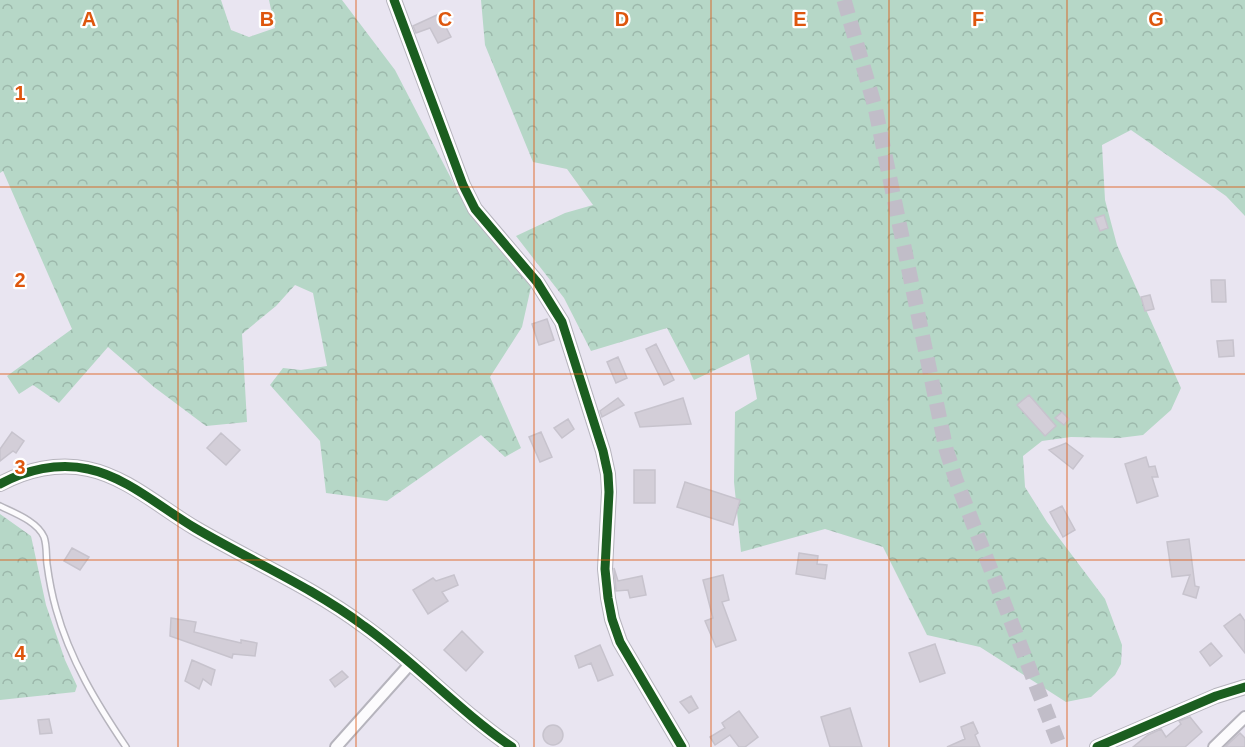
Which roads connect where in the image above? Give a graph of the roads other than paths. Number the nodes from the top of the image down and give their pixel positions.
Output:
1 (394, 0) edge
2 (0, 484) edge
3 (0, 506) edge
4 (411, 663) junction
5 (1245, 687) edge
6 (1245, 717) edge
7 (126, 747) edge
8 (336, 747) edge
9 (512, 747) edge
10 (682, 747) edge
11 (1097, 747) edge
12 (1214, 747) edge

1 - 10 street
2 - 4 street
3 - 7 lane
4 - 8 street
4 - 9 street
5 - 11 street
6 - 12 street

